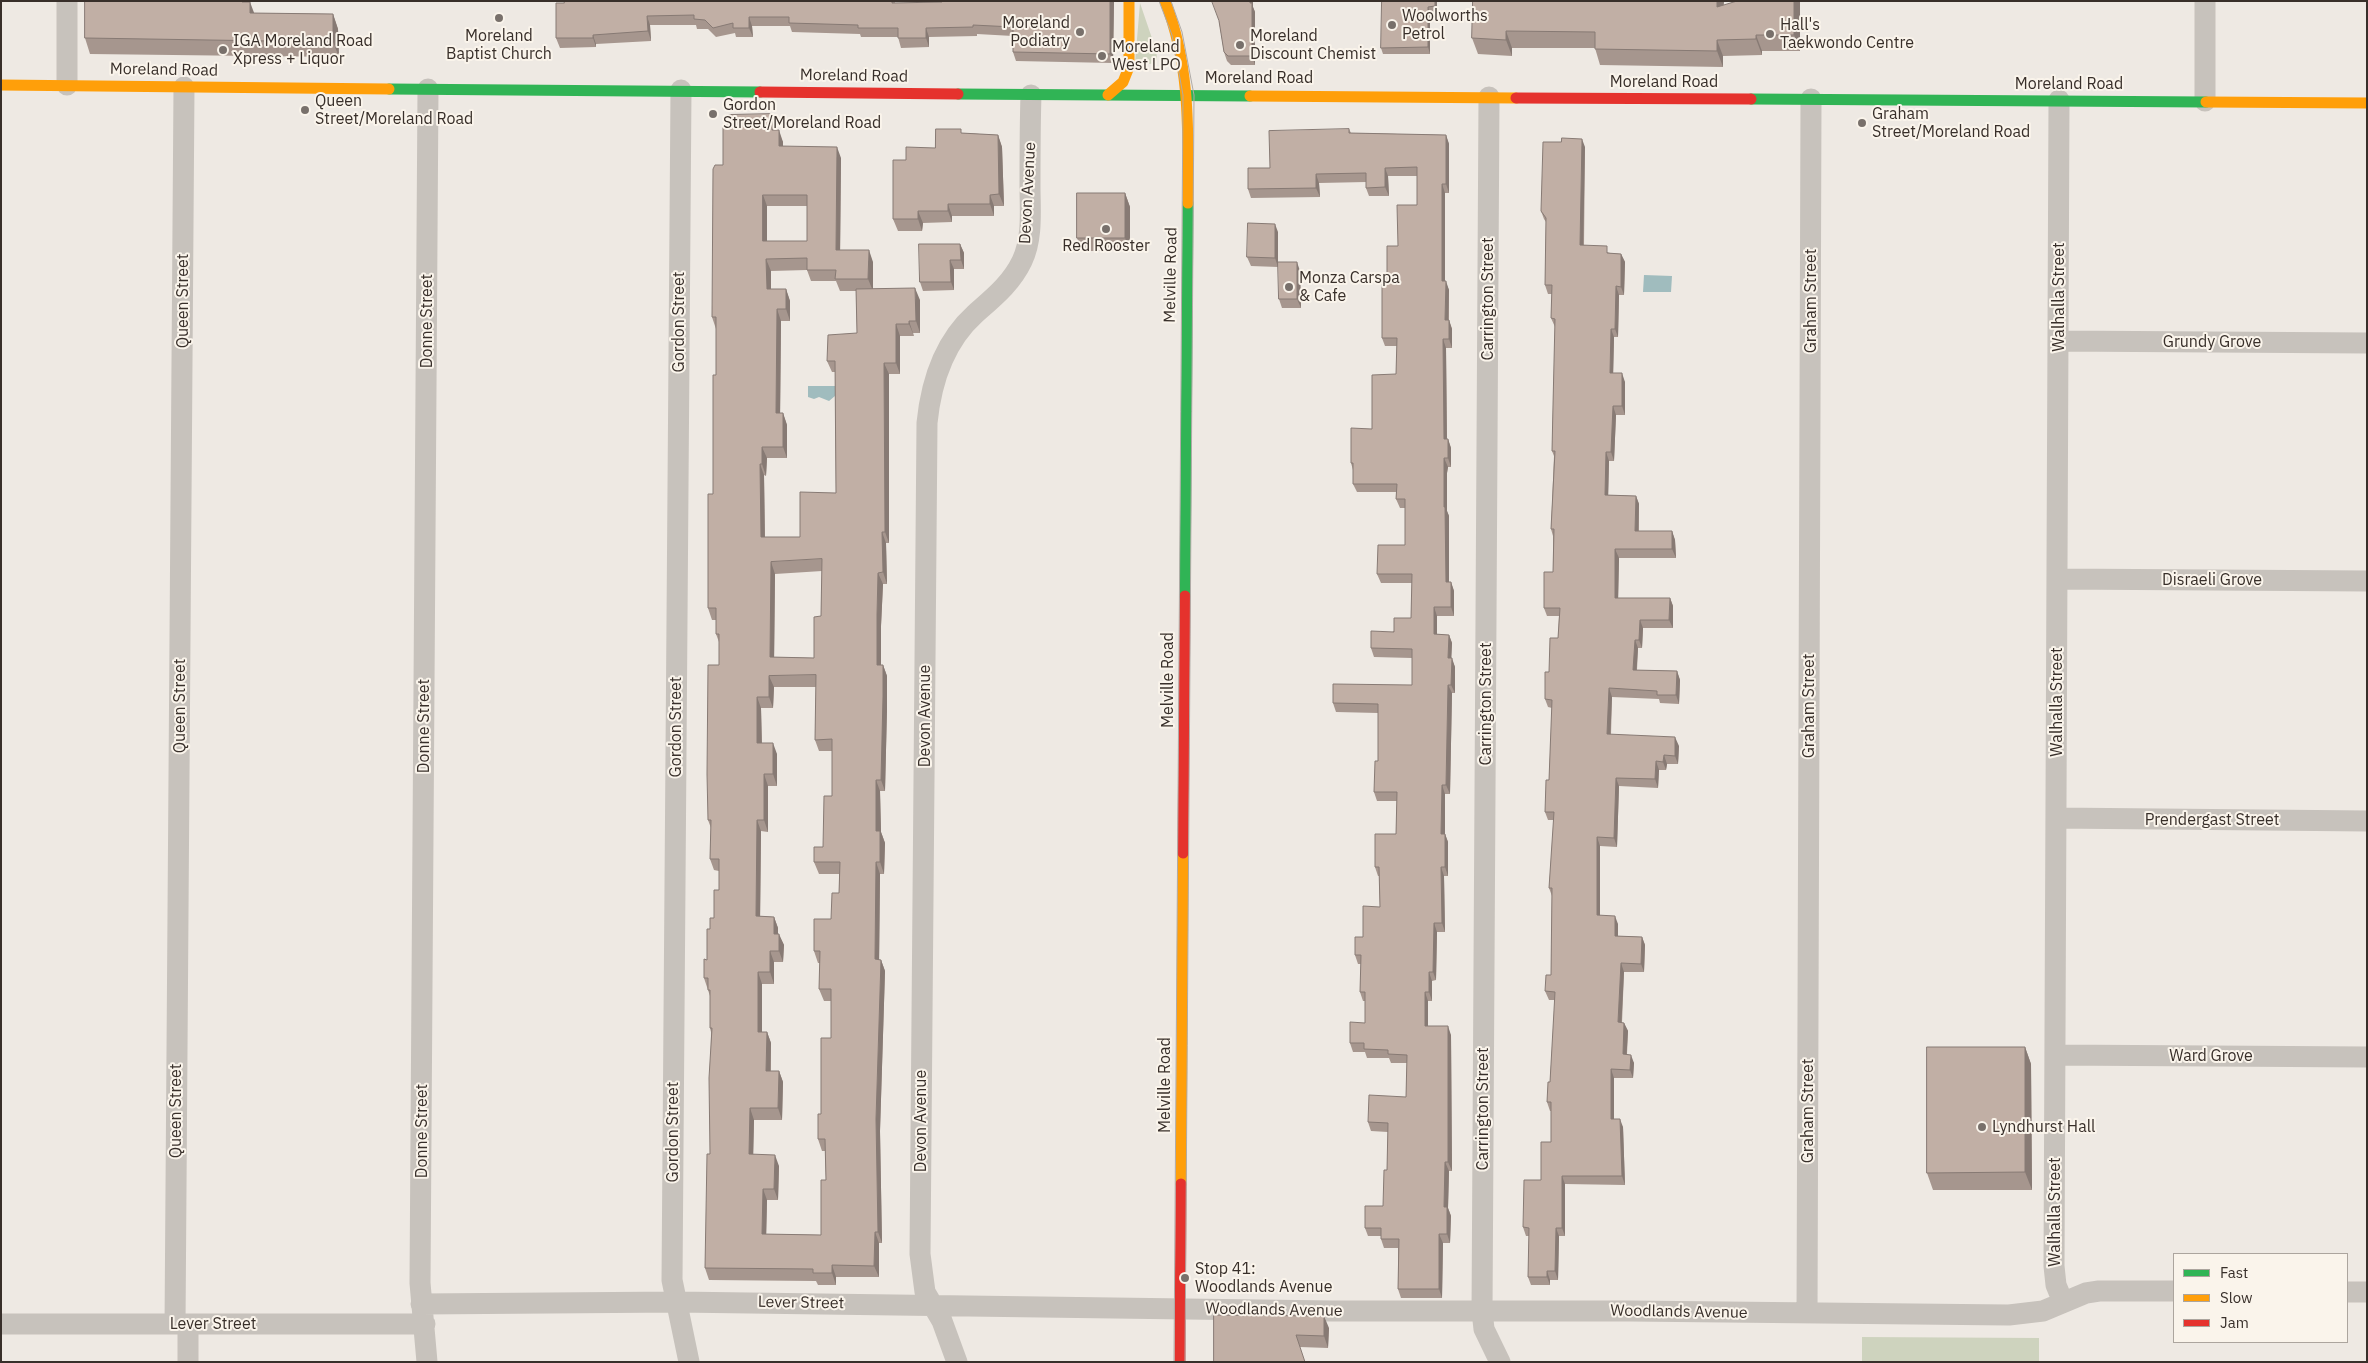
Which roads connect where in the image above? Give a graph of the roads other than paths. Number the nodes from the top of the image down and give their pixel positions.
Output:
1 (67, 1) edge
2 (1129, 1) edge
3 (1165, 1) edge
4 (2205, 1) edge
5 (1, 85) edge
6 (67, 86) junction
7 (184, 87) junction
8 (428, 89) junction
9 (681, 90) junction
10 (1108, 94) junction
11 (1031, 95) junction
12 (1188, 95) junction
13 (1489, 97) junction
14 (1811, 99) junction
15 (2059, 100) junction
16 (2205, 102) junction
17 (2367, 103) edge
18 (2058, 341) junction
19 (2367, 343) edge
20 (2058, 579) junction
21 (2367, 581) edge
22 (2056, 818) junction
23 (2367, 821) edge
24 (2056, 1055) junction
25 (2367, 1057) edge
26 (2173, 1291) edge
27 (2348, 1292) edge
28 (2367, 1292) edge
29 (676, 1302) junction
30 (2064, 1302) junction
31 (932, 1304) junction
32 (1180, 1308) junction
33 (1482, 1311) junction
34 (1807, 1313) junction
35 (423, 1314) junction
36 (1, 1324) edge
37 (182, 1324) junction
38 (188, 1362) edge
39 (427, 1362) edge
40 (689, 1362) edge
41 (956, 1362) edge
42 (1180, 1362) edge
43 (1500, 1362) edge

1 - 6 street
2 - 10 main road
3 - 12 main road, Melville Road
4 - 16 street
5 - 6 main road, Moreland Road
6 - 7 main road, Moreland Road
7 - 8 main road, Moreland Road
7 - 37 street, Queen Street
8 - 9 main road, Moreland Road
8 - 35 street, Donne Street
9 - 11 main road, Moreland Road
9 - 29 street, Gordon Street
10 - 11 main road, Moreland Road
10 - 12 main road, Moreland Road
11 - 31 street, Devon Avenue
12 - 13 main road, Moreland Road
12 - 32 main road, Melville Road
13 - 14 main road, Moreland Road
13 - 33 street, Carrington Street
14 - 15 main road, Moreland Road
14 - 34 street, Graham Street
15 - 16 main road, Moreland Road
15 - 18 street, Walhalla Street
16 - 17 main road, Moreland Road
18 - 19 street, Grundy Grove
18 - 20 street, Walhalla Street
20 - 21 street, Disraeli Grove
20 - 22 street, Walhalla Street
22 - 23 street, Prendergast Street
22 - 24 street, Walhalla Street
24 - 25 street, Ward Grove
24 - 30 street, Walhalla Street
26 - 30 street, Woodlands Avenue
27 - 28 street
29 - 31 street, Lever Street
29 - 35 street, Lever Street
29 - 40 street, Gordon Street
30 - 34 street, Woodlands Avenue
31 - 32 street, Lever Street
31 - 41 street, Devon Avenue
32 - 33 street, Woodlands Avenue
32 - 42 main road, Melville Road
33 - 34 street, Woodlands Avenue
33 - 43 street, Carrington Street
35 - 37 street, Lever Street
35 - 39 street, Donne Street
36 - 37 street, Lever Street
37 - 38 street, Queen Street

